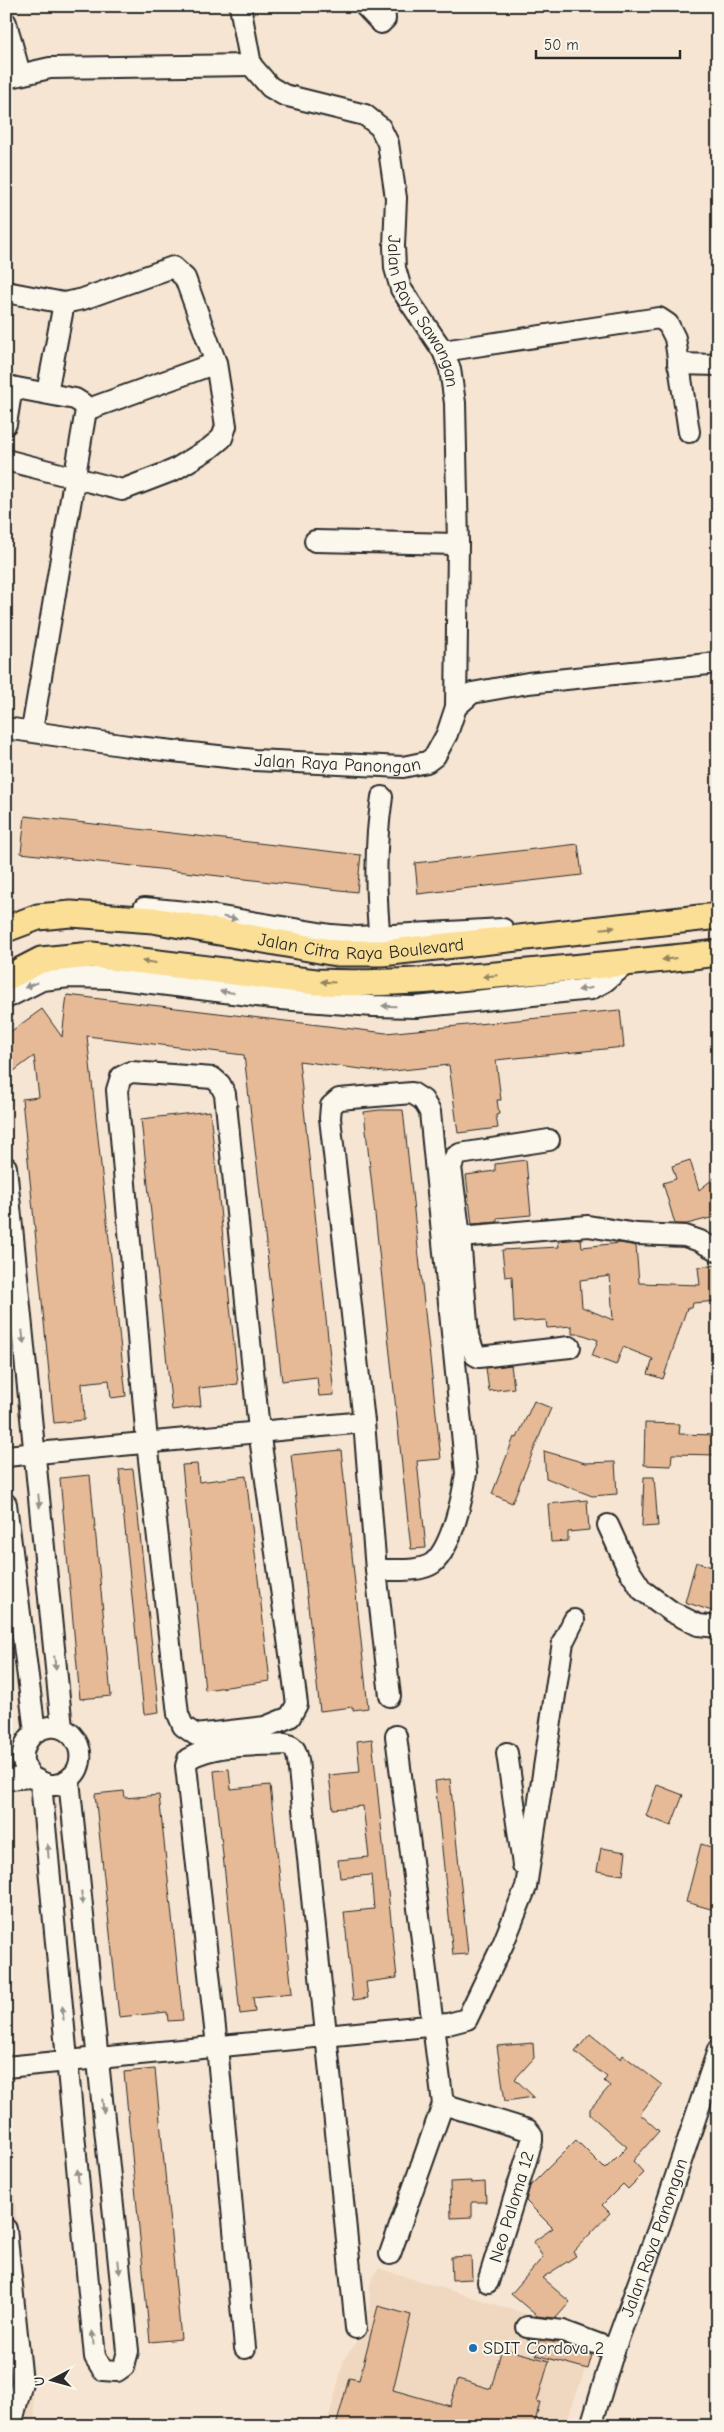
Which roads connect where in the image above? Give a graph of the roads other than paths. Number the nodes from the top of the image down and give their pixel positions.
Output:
1 (240, 6) edge
2 (365, 6) edge
3 (384, 6) edge
4 (6, 23) edge
5 (251, 65) junction
6 (13, 76) edge
7 (6, 292) edge
8 (64, 303) junction
9 (443, 351) junction
10 (216, 364) junction
11 (678, 364) junction
12 (718, 365) edge
13 (9, 387) edge
14 (47, 393) junction
15 (86, 410) junction
16 (6, 424) edge
17 (689, 432) dead end
18 (6, 460) edge
19 (74, 477) junction
20 (315, 541) dead end
21 (458, 544) junction
22 (718, 664) edge
23 (456, 707) junction
24 (6, 728) edge
25 (32, 730) junction
26 (382, 798) dead end
27 (718, 916) edge
28 (10, 928) edge
29 (381, 945) junction
30 (718, 953) edge
31 (69, 967) junction
32 (6, 978) edge
33 (414, 982) junction
34 (532, 983) junction
35 (301, 990) junction
36 (6, 998) edge
37 (416, 1007) junction
38 (549, 1140) dead end
39 (6, 1167) edge
40 (460, 1237) junction
41 (718, 1252) edge
42 (570, 1347) dead end
43 (364, 1422) junction
44 (259, 1430) junction
45 (147, 1442) junction
46 (34, 1452) junction
47 (6, 1456) edge
48 (6, 1504) edge
49 (608, 1525) dead end
50 (376, 1570) junction
51 (574, 1620) dead end
52 (718, 1626) edge
53 (390, 1696) dead end
54 (62, 1728) junction
55 (396, 1736) dead end
56 (22, 1742) edge
57 (507, 1753) dead end
58 (6, 1780) edge
59 (37, 1780) junction
60 (69, 1780) junction
61 (526, 1887) junction
62 (434, 2025) junction
63 (327, 2035) junction
64 (218, 2046) junction
65 (718, 2050) edge
66 (98, 2057) junction
67 (68, 2062) junction
68 (6, 2067) edge
69 (443, 2104) junction
70 (6, 2229) edge
71 (390, 2254) dead end
72 (488, 2282) dead end
73 (527, 2326) dead end
74 (356, 2328) dead end
75 (245, 2348) dead end
76 (614, 2350) junction
77 (12, 2426) edge
78 (590, 2426) edge

1 - 5 street
2 - 3 street
4 - 6 street
5 - 6 street
5 - 9 street, Jalan Raya Sawangan
7 - 8 street
8 - 10 street
8 - 14 street
9 - 11 street
9 - 21 street, Jalan Raya Sawangan
10 - 15 street
10 - 19 street
11 - 12 street
11 - 17 street
13 - 14 street
13 - 16 street
14 - 15 street
15 - 19 street
18 - 19 street
19 - 25 street
20 - 21 street
21 - 23 street, Jalan Raya Sawangan
22 - 23 street
23 - 25 street, Jalan Raya Panongan
24 - 25 street, Jalan Raya Panongan
26 - 29 street
29 -> 27 main road, Jalan Citra Raya Boulevard
28 -> 29 main road, Jalan Citra Raya Boulevard
30 -> 34 main road, Jalan Citra Raya Boulevard
31 - 32 main road, Jalan Citra Raya Boulevard
35 -> 31 main road, Jalan Citra Raya Boulevard
31 -> 36 street
34 -> 33 main road, Jalan Citra Raya Boulevard
33 -> 35 main road, Jalan Citra Raya Boulevard
33 - 37 street
34 - 37 street
37 -> 35 street
38 - 40 street
39 -> 46 street
40 - 41 street
40 - 42 street
43 - 44 street
43 - 50 street
43 - 50 street
44 - 45 street
44 - 45 street
44 - 45 street
45 - 46 street
46 - 47 street
46 -> 54 street
48 - 56 street
49 - 52 street
50 - 53 street
51 - 61 street
54 - 56 street
54 - 60 street
55 - 62 street
56 - 59 street
57 - 61 street
58 - 59 street
59 - 60 street
67 -> 59 street
60 -> 66 street
61 - 62 street
62 - 63 street
62 - 69 street
63 - 64 street
63 - 64 street
63 - 74 street
64 - 66 street
64 - 75 street
65 - 76 street, Jalan Raya Panongan
66 - 67 street
66 -> 67 street
67 - 68 street
69 - 71 street
69 - 72 street, Neo Paloma 12
70 - 77 street
73 - 76 street
76 - 78 street, Jalan Raya Panongan

